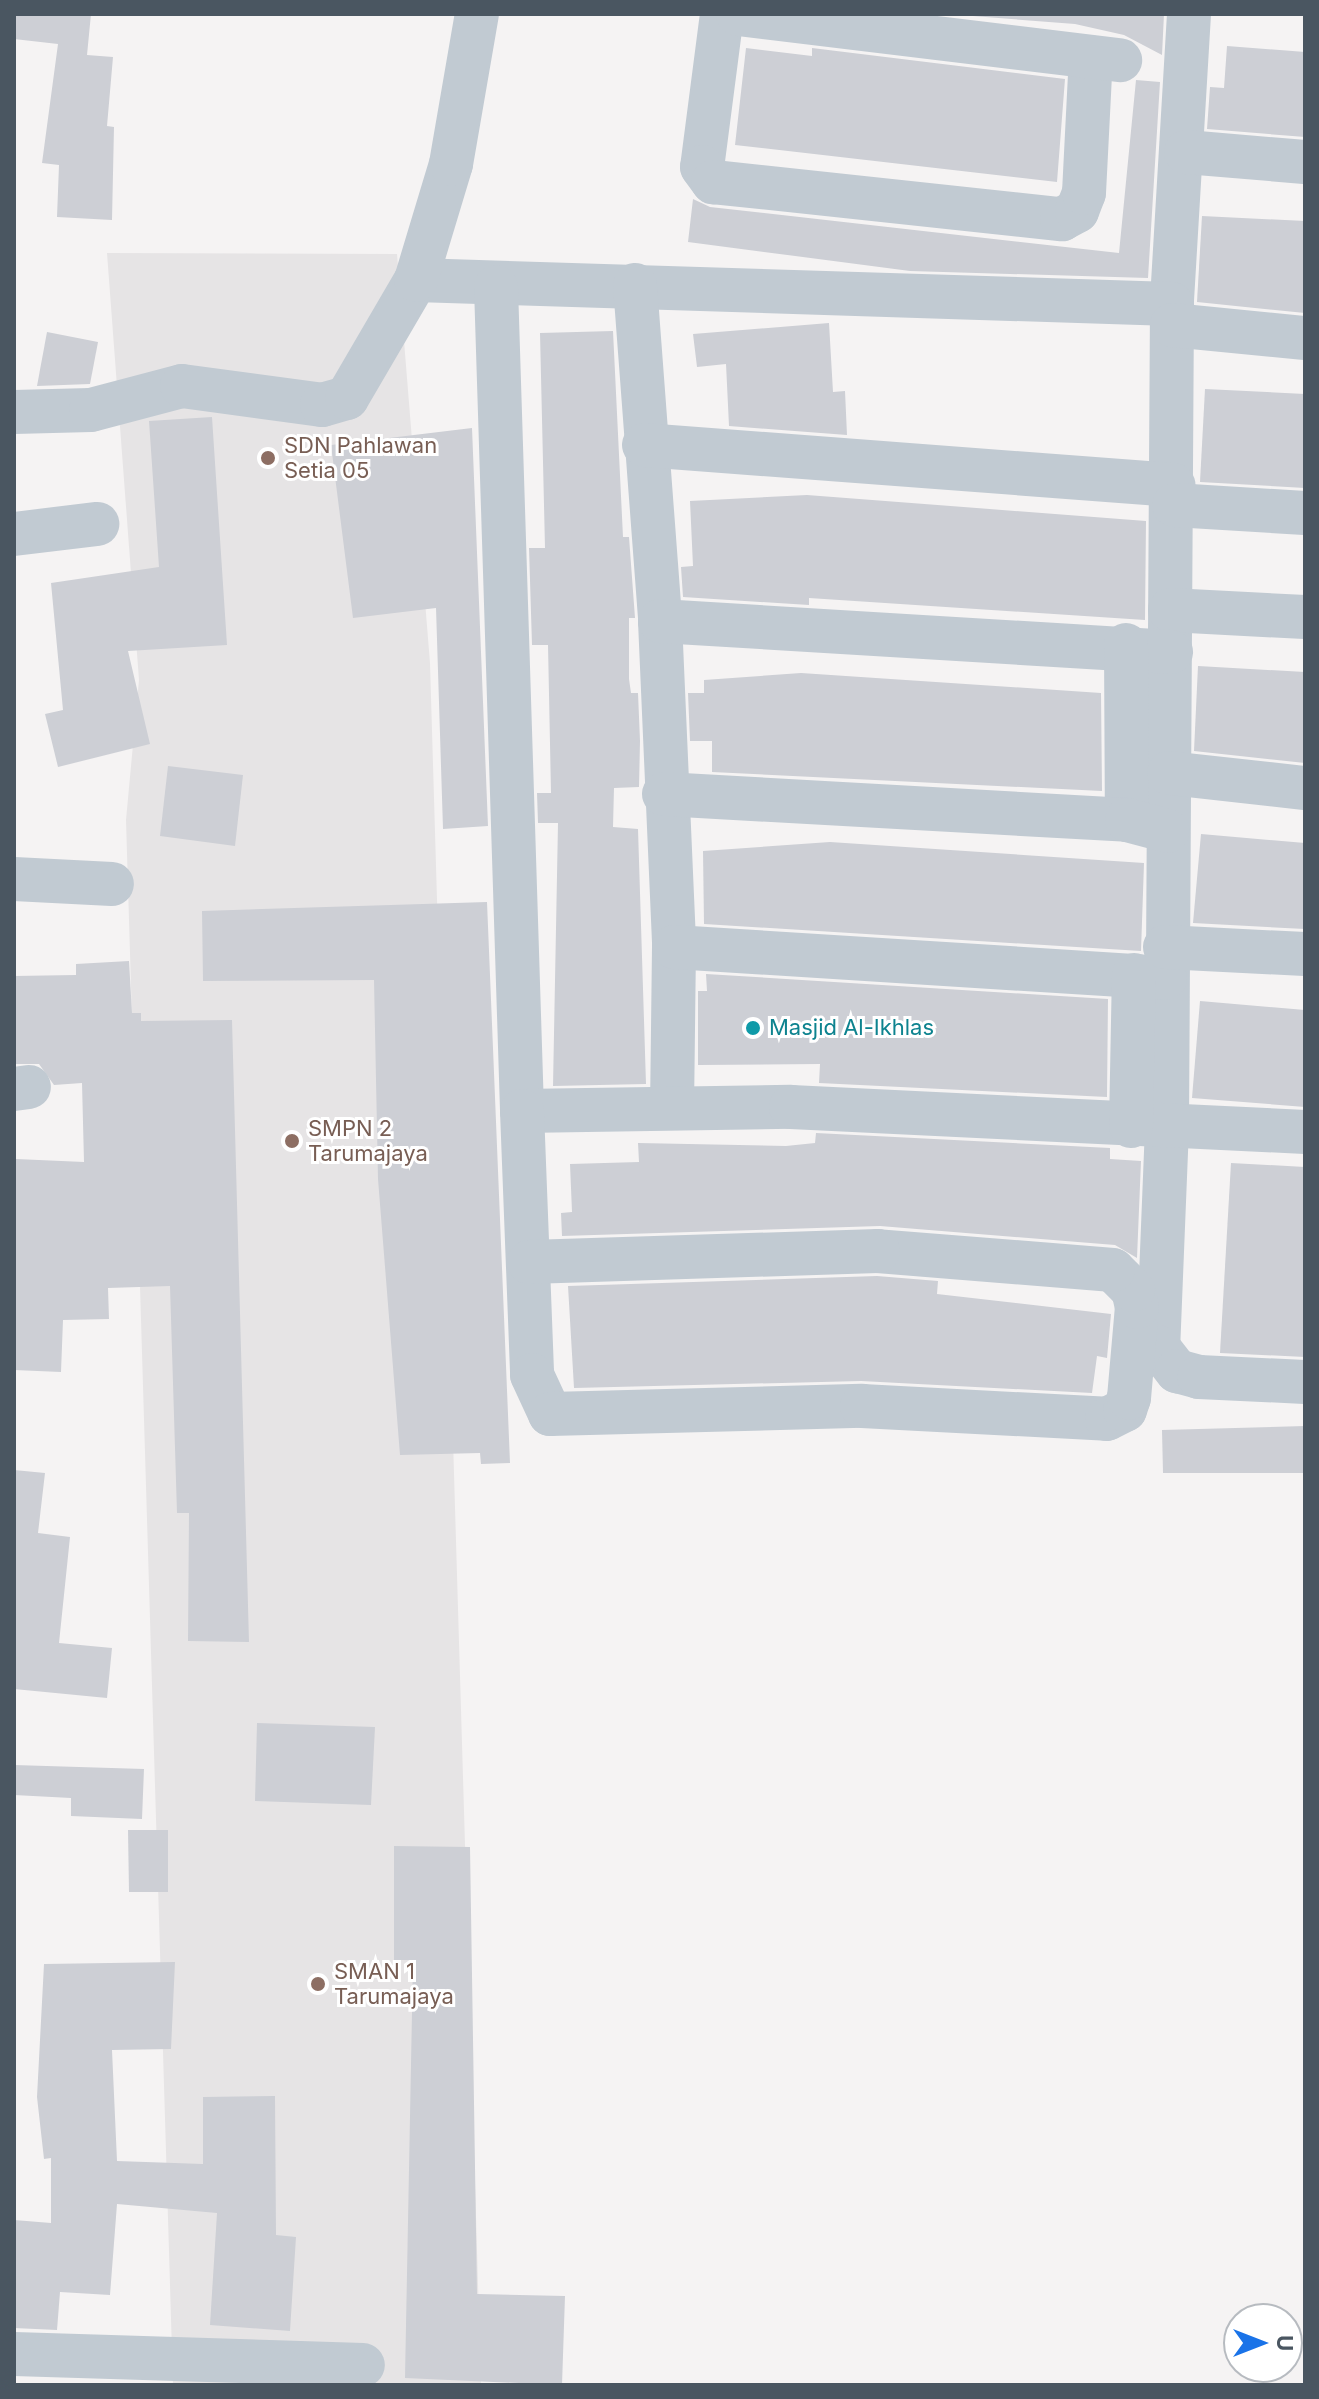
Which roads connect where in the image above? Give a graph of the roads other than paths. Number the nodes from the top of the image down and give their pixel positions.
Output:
1 (477, 14) edge
2 (722, 14) edge
3 (738, 14) edge
4 (1189, 14) edge
5 (1186, 152) junction
6 (1305, 162) edge
7 (416, 280) junction
8 (635, 285) junction
9 (496, 287) junction
10 (1172, 314) junction
11 (1305, 338) edge
12 (14, 412) edge
13 (644, 445) junction
14 (1173, 495) junction
15 (1305, 513) edge
16 (97, 524) dead end
17 (14, 534) edge
18 (1305, 617) edge
19 (660, 621) junction
20 (1170, 631) junction
21 (1126, 645) junction
22 (1169, 773) junction
23 (1305, 788) edge
24 (664, 794) junction
25 (1148, 826) junction
26 (14, 879) edge
27 (112, 884) dead end
28 (674, 947) junction
29 (1305, 954) edge
30 (1155, 967) junction
31 (672, 1107) junction
32 (522, 1111) junction
33 (1149, 1127) junction
34 (1305, 1132) edge
35 (529, 1262) junction
36 (1305, 1382) edge
37 (14, 2354) edge
38 (363, 2365) dead end

1 - 7 street
2 - 3 street
4 - 5 street
5 - 6 street
5 - 10 street
7 - 9 street
7 - 12 street
8 - 9 street
8 - 10 street
8 - 13 street
9 - 32 street
10 - 11 street
10 - 14 street
13 - 14 street
13 - 19 street
14 - 15 street
14 - 20 street
16 - 17 street
18 - 20 street
19 - 21 street
19 - 24 street
20 - 21 street
20 - 22 street
21 - 25 street
22 - 23 street
22 - 25 street
24 - 25 street
24 - 28 street
25 - 30 street
26 - 27 street
28 - 30 street
28 - 31 street
29 - 30 street
30 - 33 street
31 - 32 street
31 - 33 street
32 - 35 street
33 - 34 street
33 - 36 street
35 - 35 street
37 - 38 street

